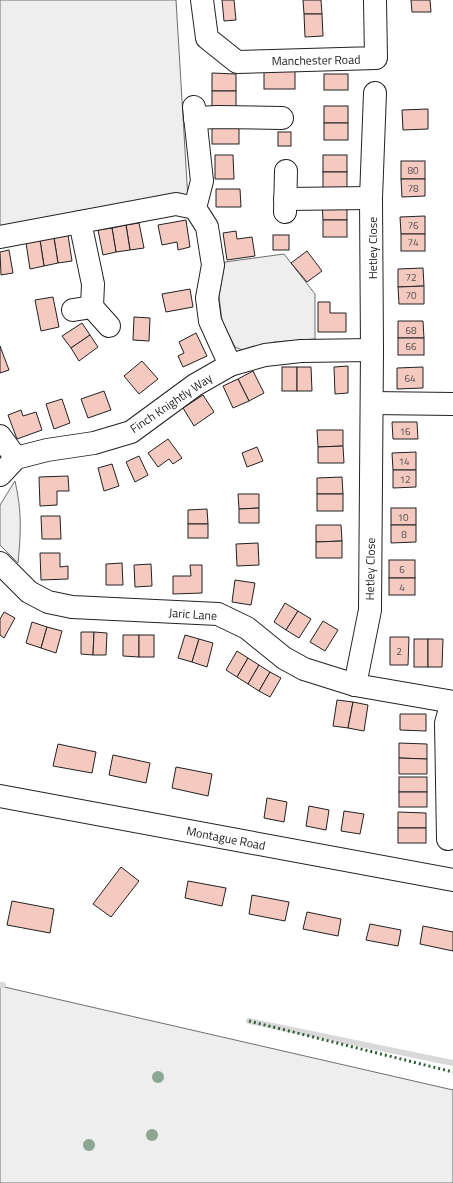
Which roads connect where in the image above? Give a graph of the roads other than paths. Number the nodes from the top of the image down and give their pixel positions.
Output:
1 (202, 0) edge
2 (375, 0) edge
3 (376, 93) dead end
4 (282, 118) dead end
5 (286, 171) dead end
6 (372, 198) junction
7 (195, 208) junction
8 (80, 222) junction
9 (0, 237) edge
10 (108, 326) dead end
11 (372, 350) junction
12 (230, 365) junction
13 (372, 403) junction
14 (453, 404) edge
15 (0, 436) edge
16 (16, 458) junction
17 (0, 475) edge
18 (0, 563) edge
19 (355, 685) junction
20 (452, 702) edge
21 (0, 796) edge
22 (448, 839) dead end
23 (453, 880) edge

1 - 2 street, Manchester Road
3 - 6 street, Hetley Close
4 - 7 street
5 - 6 street
6 - 11 street, Hetley Close
7 - 8 street
7 - 12 street
8 - 9 street
8 - 10 street
11 - 12 street, Finch Knightly Way
11 - 13 street, Hetley Close
12 - 16 street, Finch Knightly Way
13 - 14 street
13 - 19 street, Hetley Close
15 - 16 street
16 - 17 street
18 - 19 street, Jaric Lane
19 - 20 street, Jaric Lane
20 - 22 street
21 - 23 street, Montague Road

